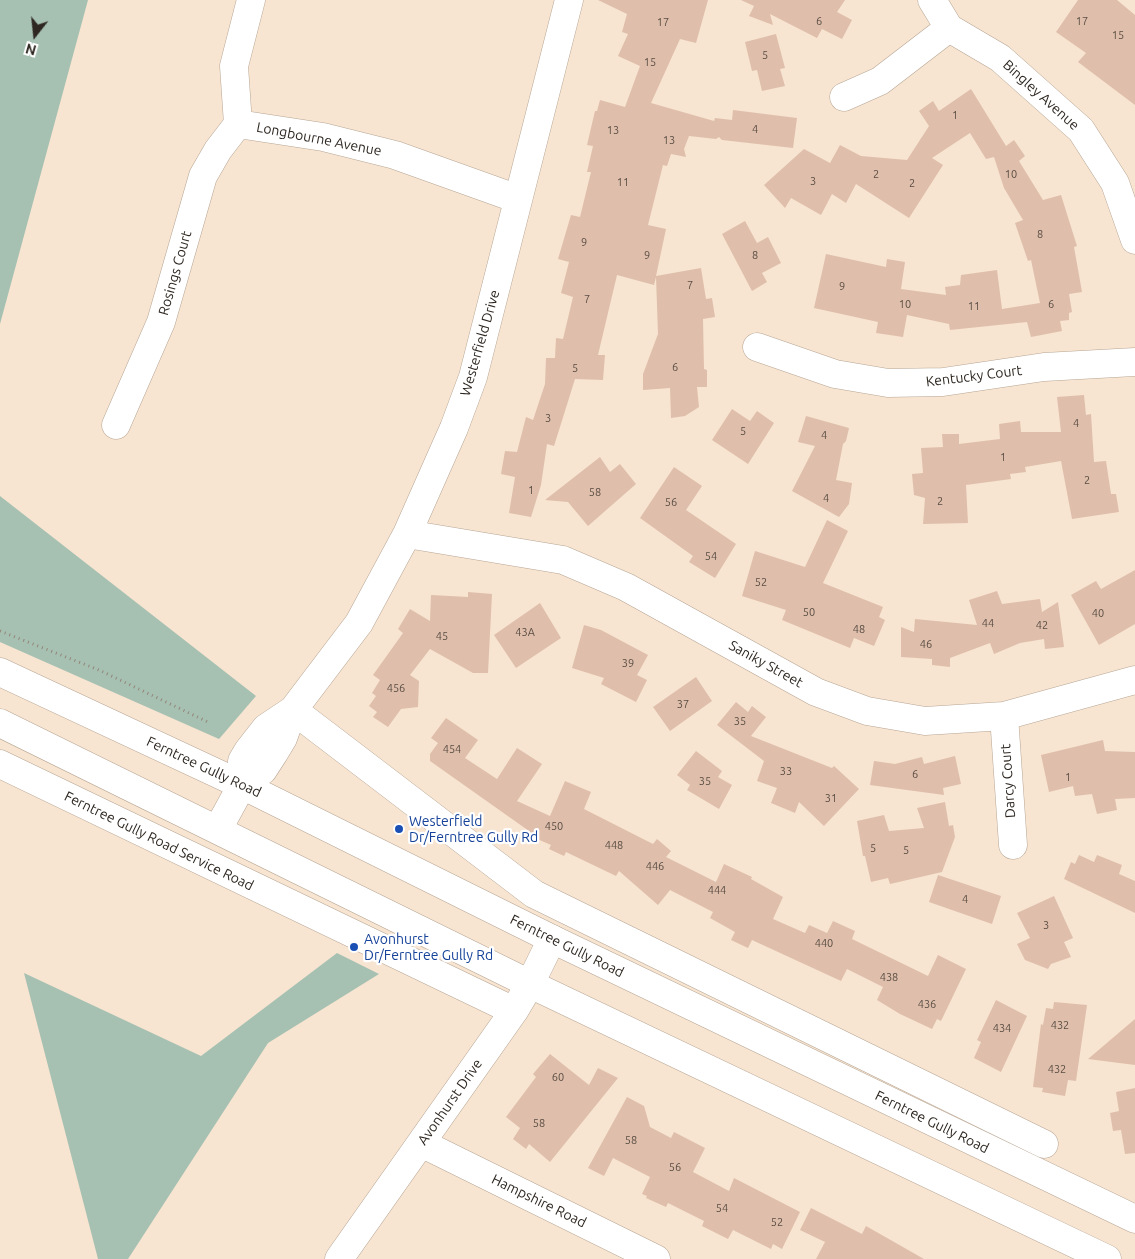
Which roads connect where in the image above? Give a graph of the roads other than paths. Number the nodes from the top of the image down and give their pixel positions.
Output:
1 (251, 0) edge
2 (569, 0) edge
3 (932, 0) edge
4 (948, 28) junction
5 (844, 97) dead end
6 (238, 124) junction
7 (518, 198) junction
8 (1135, 240) edge
9 (757, 347) dead end
10 (1135, 362) edge
11 (116, 425) dead end
12 (407, 534) junction
13 (0, 672) edge
14 (1135, 680) edge
15 (293, 710) junction
16 (1004, 716) junction
17 (0, 723) edge
18 (0, 764) edge
19 (242, 785) junction
20 (218, 829) junction
21 (1013, 845) dead end
22 (298, 868) junction
23 (318, 917) junction
24 (552, 940) junction
25 (530, 984) junction
26 (514, 1011) junction
27 (422, 1143) junction
28 (1044, 1144) dead end
29 (1135, 1220) edge
30 (339, 1259) edge
31 (656, 1259) edge
32 (1108, 1259) edge

1 - 6 street, Longbourne Avenue
2 - 7 street, Westerfield Drive
3 - 4 street
4 - 5 street
4 - 8 street, Bingley Avenue
6 - 7 street, Longbourne Avenue
6 - 11 street, Rosings Court
7 - 12 street, Westerfield Drive
9 - 10 street, Kentucky Court
12 - 15 street, Westerfield Drive
12 - 16 street, Saniky Street
13 - 19 street, Ferntree Gully Road
14 - 16 street, Saniky Street
15 - 19 street, Westerfield Drive
15 - 28 street
16 - 21 street, Darcy Court
17 - 20 street
18 - 23 street, Ferntree Gully Road Service Road
19 - 20 street, Westerfield Drive
19 - 24 street, Ferntree Gully Road
20 - 22 street
22 - 23 street
22 - 25 street
23 - 26 street, Ferntree Gully Road Service Road
24 - 25 street, Avonhurst Drive
24 - 29 street, Ferntree Gully Road
25 - 26 street, Avonhurst Drive
25 - 32 street
26 - 27 street, Avonhurst Drive
27 - 30 street, Avonhurst Drive
27 - 31 street, Hampshire Road

